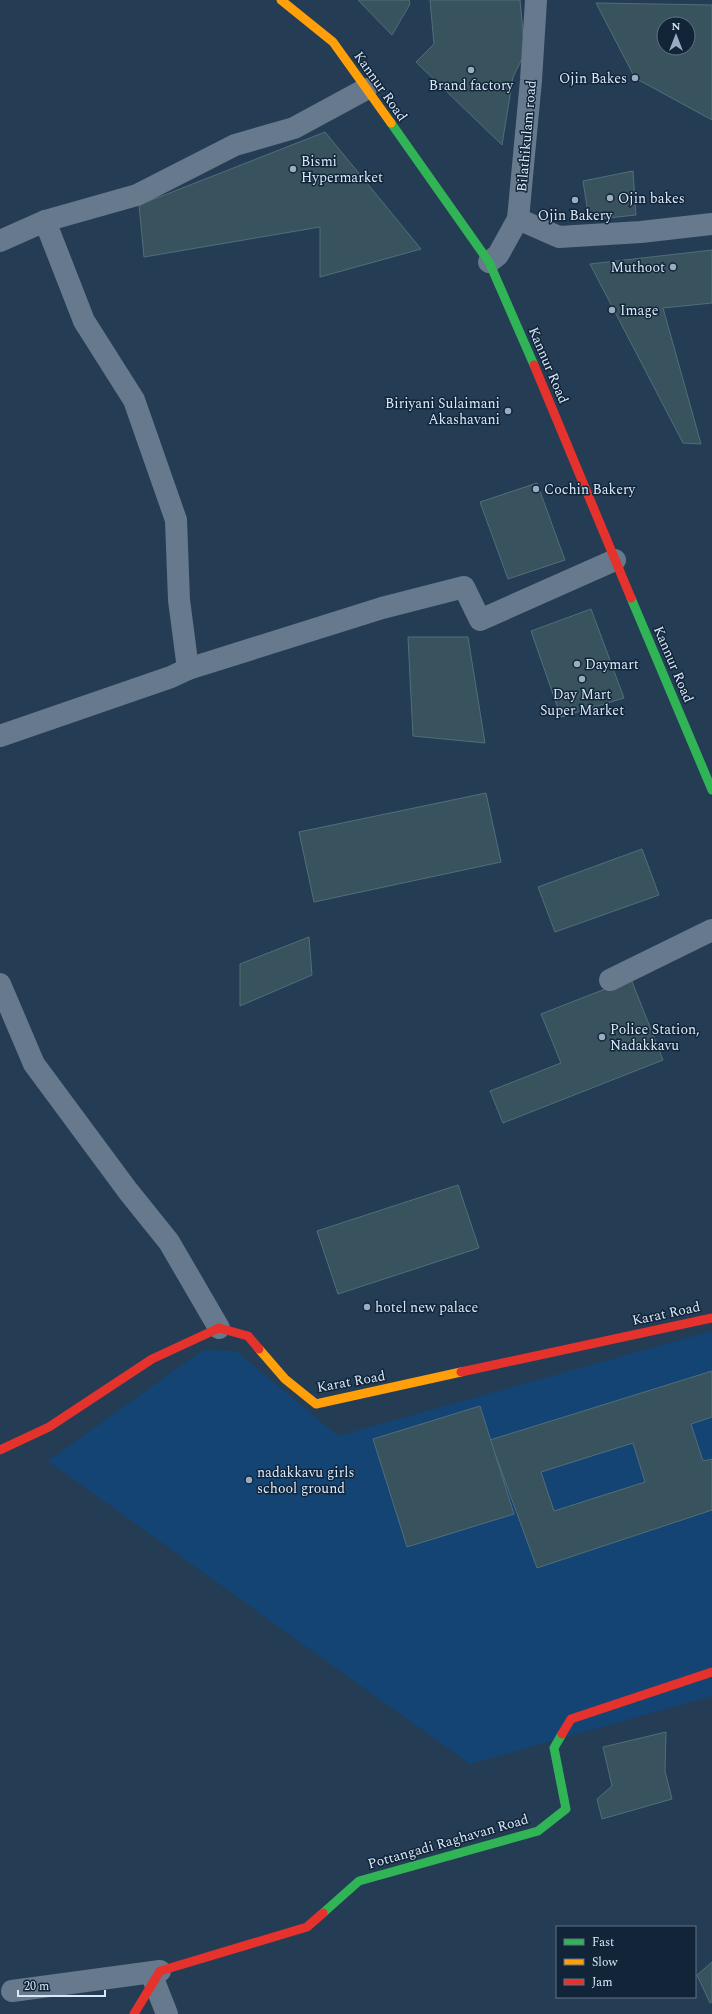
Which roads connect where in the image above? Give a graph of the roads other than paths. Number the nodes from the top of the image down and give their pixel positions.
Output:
1 (281, 0) edge
2 (536, 0) edge
3 (366, 89) junction
4 (518, 219) junction
5 (45, 221) junction
6 (712, 224) edge
7 (0, 241) edge
8 (489, 262) junction
9 (615, 560) junction
10 (188, 669) junction
11 (0, 736) edge
12 (712, 790) edge
13 (712, 930) edge
14 (610, 980) dead end
15 (0, 984) edge
16 (712, 1318) edge
17 (219, 1328) junction
18 (0, 1450) edge
19 (712, 1672) edge
20 (157, 1976) junction
21 (12, 1991) dead end
22 (134, 2014) edge
23 (167, 2014) edge

1 - 3 street, Kannur Road
2 - 4 street, Bilathikulam road
3 - 5 street
3 - 8 street, Kannur Road
4 - 6 street
4 - 8 street, Bilathikulam road
5 - 7 street
5 - 10 street
8 - 9 street, Kannur Road
9 - 10 street
9 - 12 street, Kannur Road
10 - 11 street
13 - 14 street
15 - 17 street
16 - 17 street, Karat Road
17 - 18 street
19 - 20 street, Pottangadi Raghavan Road
20 - 21 street
20 - 22 street
20 - 23 street

